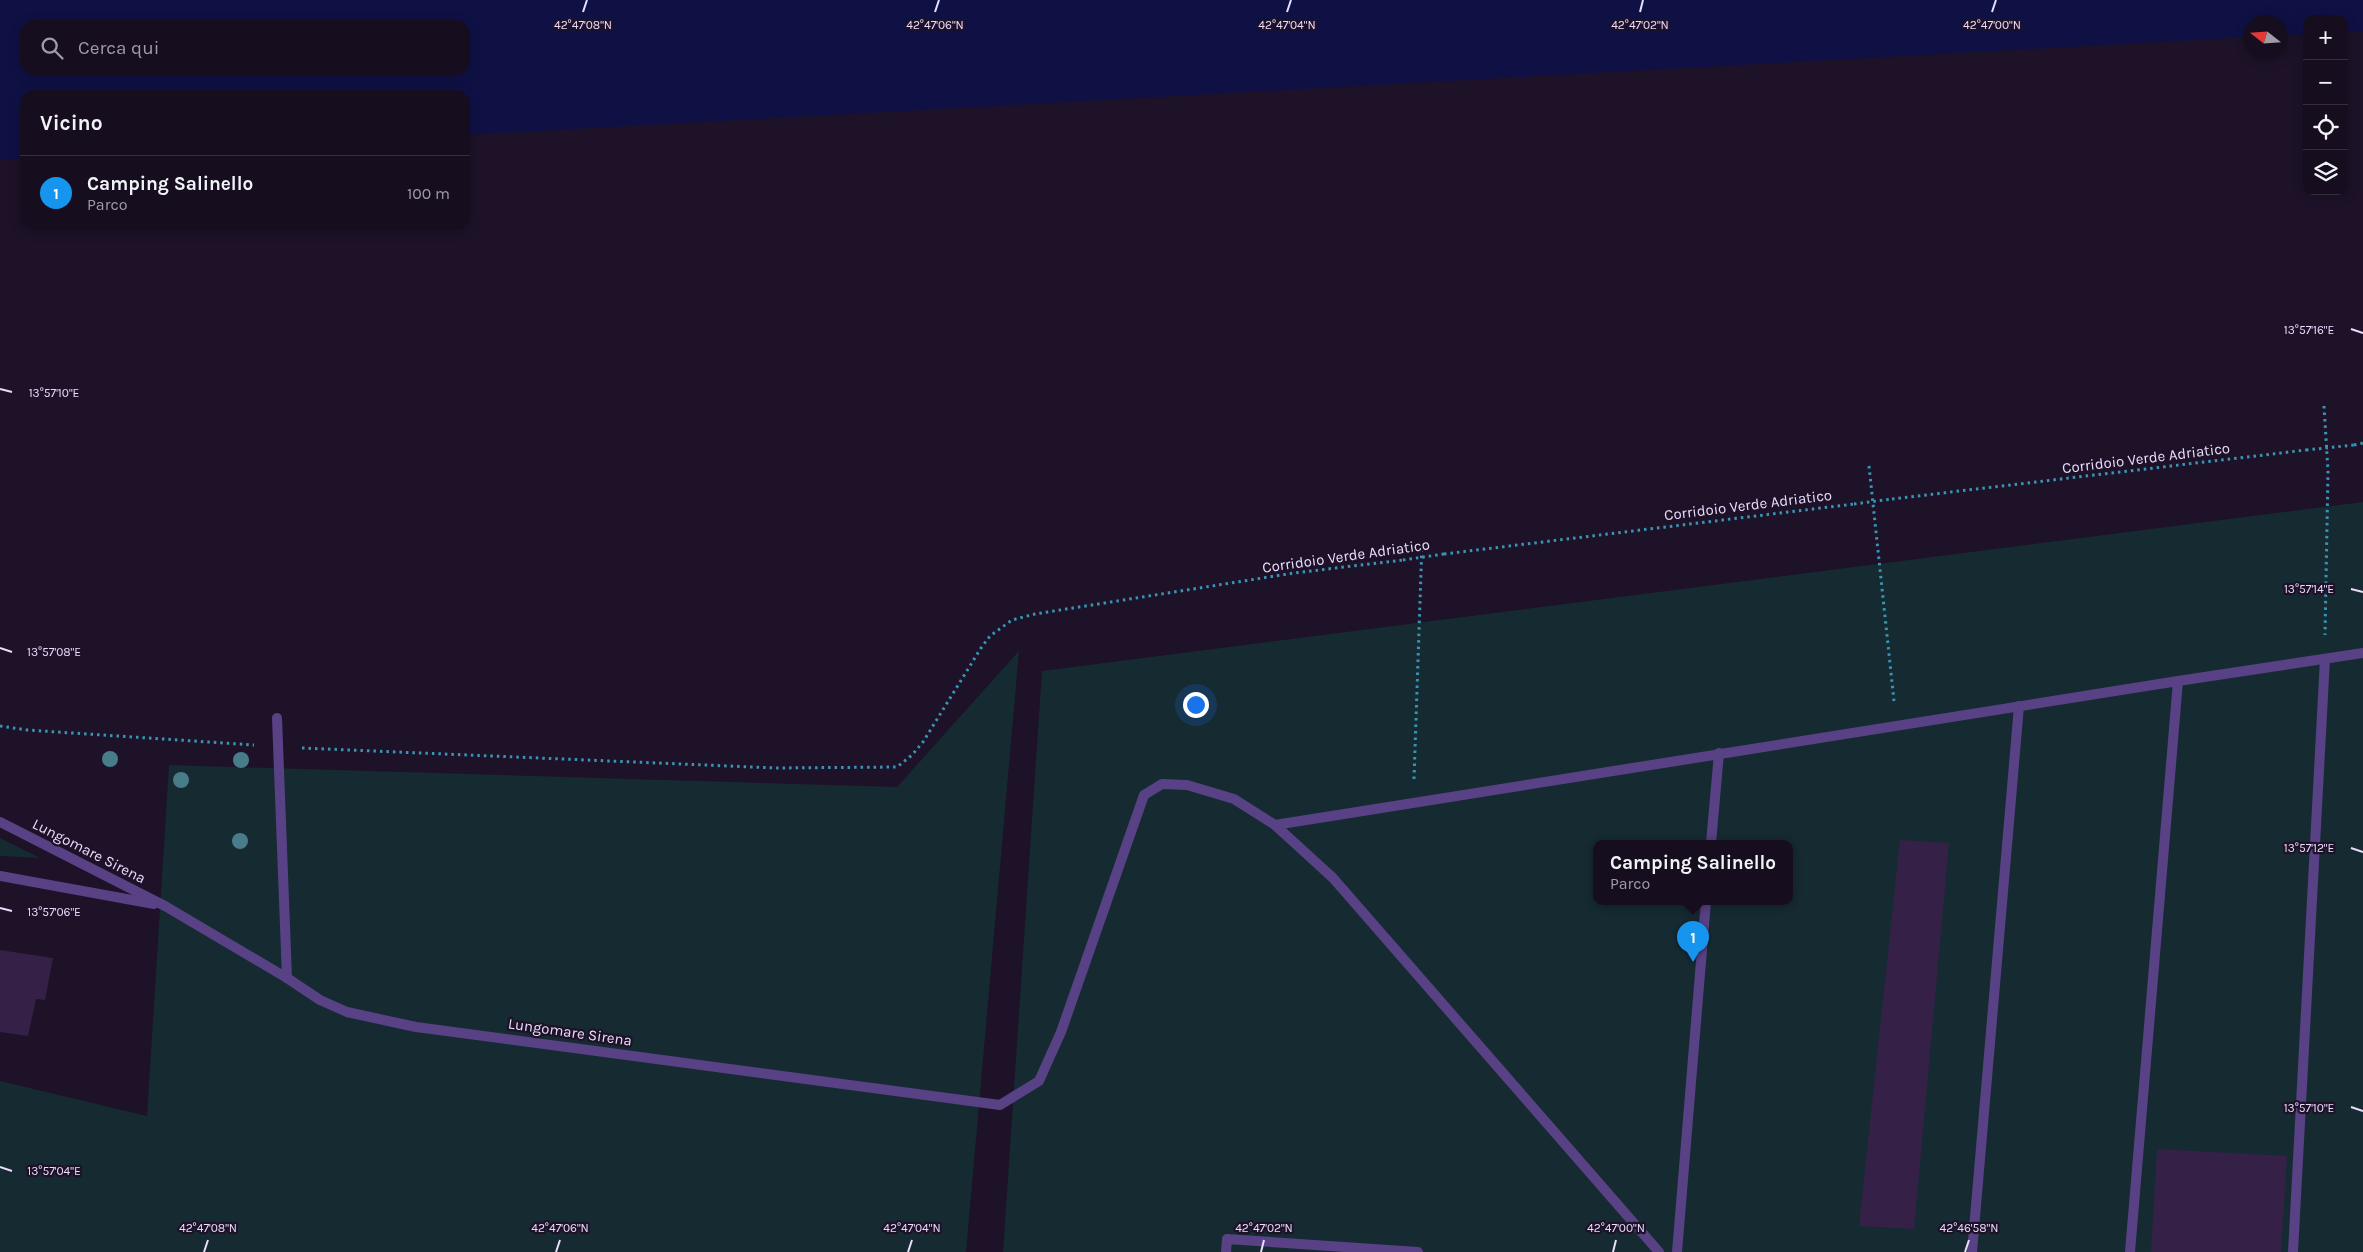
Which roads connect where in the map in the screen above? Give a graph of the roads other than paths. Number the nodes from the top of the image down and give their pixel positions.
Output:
1 (2363, 653) edge
2 (2325, 659) junction
3 (2178, 681) junction
4 (2020, 706) junction
5 (277, 718) dead end
6 (1718, 753) junction
7 (0, 822) edge
8 (1275, 825) junction
9 (1711, 840) edge
10 (0, 876) edge
11 (1706, 905) edge
12 (165, 906) junction
13 (288, 978) junction
14 (1370, 1250) edge
15 (1226, 1252) edge
16 (1418, 1252) edge
17 (1660, 1252) edge
18 (1677, 1252) edge
19 (1972, 1252) edge
20 (2130, 1252) edge
21 (2292, 1252) edge

1 - 2 lane
2 - 3 lane
2 - 21 lane
3 - 4 lane
3 - 20 lane
4 - 6 lane
4 - 19 lane
5 - 13 lane
6 - 8 lane
6 - 9 lane
7 - 12 lane, Lungomare Sirena
8 - 13 lane, Lungomare Sirena
8 - 17 lane
10 - 12 lane, Lungomare Sirena
11 - 18 lane
12 - 13 lane, Lungomare Sirena
14 - 15 lane
14 - 16 lane

